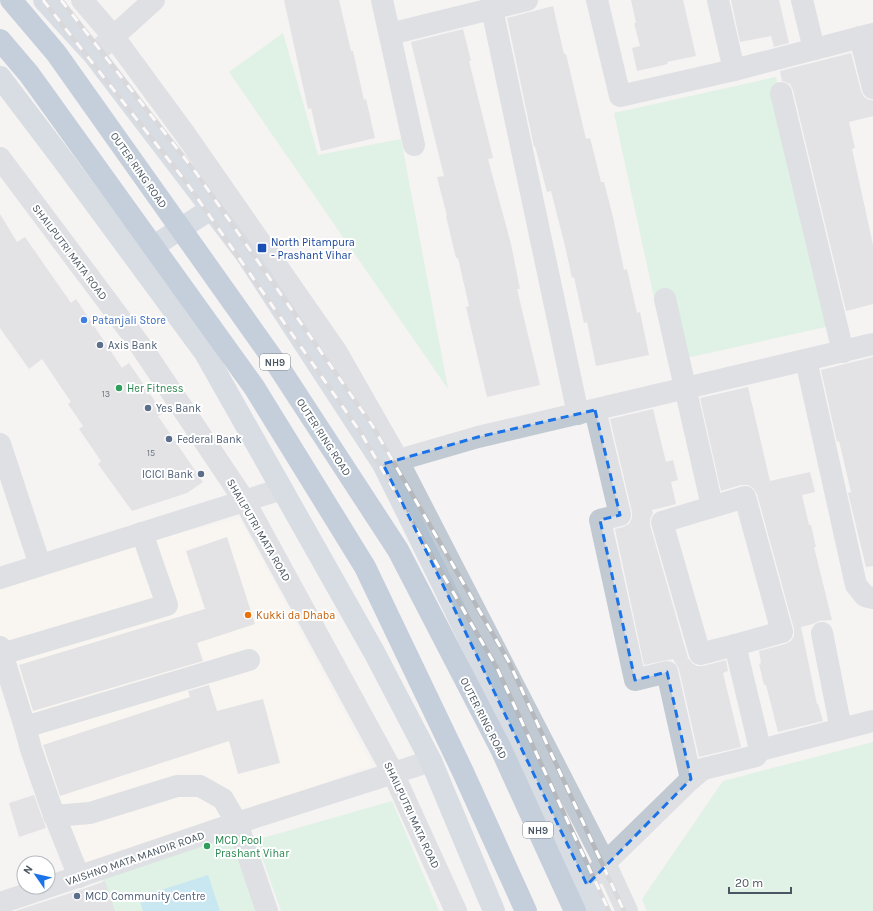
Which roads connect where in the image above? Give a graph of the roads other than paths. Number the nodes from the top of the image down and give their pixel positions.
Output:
1 (11, 0) edge
2 (44, 0) edge
3 (82, 0) edge
4 (137, 0) edge
5 (154, 0) edge
6 (382, 0) edge
7 (527, 0) edge
8 (597, 0) edge
9 (718, 0) edge
10 (802, 0) edge
11 (492, 9) junction
12 (110, 32) junction
13 (390, 34) junction
14 (867, 36) edge
15 (0, 40) edge
16 (814, 49) junction
17 (89, 50) junction
18 (734, 70) junction
19 (0, 77) edge
20 (873, 88) edge
21 (781, 93) dead end
22 (414, 145) dead end
23 (0, 158) edge
24 (211, 209) junction
25 (135, 258) junction
26 (665, 299) dead end
27 (873, 344) edge
28 (843, 352) junction
29 (806, 360) junction
30 (685, 389) junction
31 (586, 412) junction
32 (0, 444) edge
33 (390, 462) junction
34 (282, 490) junction
35 (244, 500) junction
36 (712, 506) junction
37 (142, 533) junction
38 (40, 565) junction
39 (0, 578) edge
40 (873, 598) edge
41 (822, 632) dead end
42 (735, 645) junction
43 (1, 651) edge
44 (250, 660) dead end
45 (873, 721) edge
46 (25, 727) junction
47 (840, 729) junction
48 (760, 750) junction
49 (431, 761) junction
50 (393, 773) junction
51 (691, 779) junction
52 (54, 816) junction
53 (237, 823) junction
54 (605, 863) junction
55 (79, 877) junction
56 (587, 885) junction
57 (0, 903) edge
58 (267, 911) edge
59 (456, 911) edge
60 (494, 911) edge
61 (526, 911) edge
62 (575, 911) edge
63 (597, 911) edge
64 (627, 911) edge

1 - 62 highway, OUTER RING ROAD / NH9
2 - 17 main road, OUTER RING ROAD
3 - 12 street
4 - 12 street
5 - 12 street
6 - 13 street
7 - 11 street
8 - 18 street
9 - 18 street
10 - 16 street
11 - 13 street
11 - 31 street
12 - 17 street
12 - 33 street
13 - 22 street
14 - 16 street
14 - 20 street
15 - 61 highway, NH9
16 - 18 street
17 - 24 main road, OUTER RING ROAD
19 - 25 main road
21 - 28 street
23 - 35 street, SHAILPUTRI MATA ROAD
24 - 25 main road
24 - 33 main road, OUTER RING ROAD
25 - 34 main road
26 - 30 street
27 - 28 street
28 - 29 street
29 - 30 street
29 - 40 street
30 - 31 street
30 - 36 street
31 - 33 street
31 - 51 street
32 - 38 street
33 - 54 street
33 - 56 main road, OUTER RING ROAD
34 - 35 street
34 - 49 main road
35 - 37 street
35 - 50 street, SHAILPUTRI MATA ROAD
36 - 42 street
36 - 42 street
37 - 38 street
37 - 43 street
38 - 39 street
41 - 47 street
42 - 48 street
43 - 46 street
44 - 46 street
45 - 47 street
46 - 52 street
47 - 48 street
48 - 51 street
49 - 50 street, VAISHNO MATA MANDIR ROAD
49 - 60 main road
50 - 53 street, VAISHNO MATA MANDIR ROAD
50 - 59 street, SHAILPUTRI MATA ROAD
51 - 54 street
52 - 53 street
52 - 55 street
53 - 55 street, VAISHNO MATA MANDIR ROAD
53 - 58 street
54 - 56 street
54 - 64 street
55 - 57 street, VAISHNO MATA MANDIR ROAD
56 - 63 main road, OUTER RING ROAD

